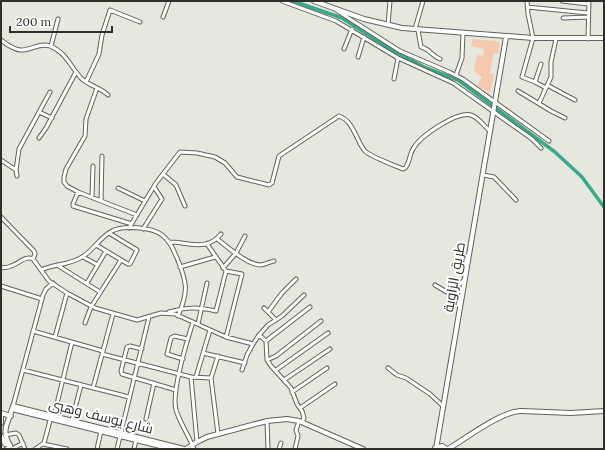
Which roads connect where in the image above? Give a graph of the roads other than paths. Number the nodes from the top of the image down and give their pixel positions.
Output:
1 (169, 1) edge
2 (282, 1) edge
3 (314, 1) edge
4 (390, 1) edge
5 (423, 1) edge
6 (527, 1) edge
7 (562, 1) edge
8 (588, 3) edge
9 (332, 7) junction
10 (527, 7) junction
11 (588, 13) junction
12 (163, 17) dead end
13 (563, 18) dead end
14 (588, 18) junction
15 (58, 19) dead end
16 (140, 22) dead end
17 (388, 26) junction
18 (352, 29) junction
19 (417, 30) junction
20 (463, 33) junction
21 (364, 37) junction
22 (506, 37) junction
23 (533, 38) junction
24 (556, 38) junction
25 (604, 38) edge
26 (588, 39) junction
27 (1, 40) edge
28 (51, 46) junction
29 (344, 49) dead end
30 (358, 57) dead end
31 (398, 58) junction
32 (440, 59) dead end
33 (541, 64) dead end
34 (76, 72) junction
35 (456, 75) junction
36 (394, 79) dead end
37 (86, 82) junction
38 (534, 82) junction
39 (546, 87) junction
40 (98, 88) junction
41 (518, 90) dead end
42 (50, 92) dead end
43 (108, 95) dead end
44 (574, 100) dead end
45 (495, 102) junction
46 (539, 103) junction
47 (493, 110) junction
48 (39, 112) junction
49 (52, 118) junction
50 (565, 118) dead end
51 (490, 131) junction
52 (39, 138) dead end
53 (549, 140) dead end
54 (541, 148) dead end
55 (102, 156) dead end
56 (1, 160) edge
57 (93, 166) dead end
58 (16, 170) junction
59 (163, 174) junction
60 (483, 175) junction
61 (18, 176) dead end
62 (154, 187) junction
63 (118, 188) dead end
64 (78, 192) junction
65 (92, 198) junction
66 (516, 200) dead end
67 (101, 201) junction
68 (145, 201) junction
69 (185, 206) dead end
70 (137, 215) junction
71 (1, 217) edge
72 (132, 224) junction
73 (129, 228) junction
74 (144, 229) junction
75 (109, 233) junction
76 (221, 234) dead end
77 (245, 236) dead end
78 (217, 238) junction
79 (169, 242) junction
80 (207, 244) junction
81 (96, 245) junction
82 (106, 251) junction
83 (236, 253) junction
84 (83, 257) junction
85 (215, 257) junction
86 (33, 258) junction
87 (121, 260) junction
88 (274, 261) dead end
89 (57, 265) junction
90 (98, 265) junction
91 (180, 267) junction
92 (1, 268) edge
93 (223, 268) junction
94 (41, 270) junction
95 (226, 271) junction
96 (296, 279) dead end
97 (466, 279) junction
98 (53, 283) junction
99 (86, 283) junction
100 (207, 284) dead end
101 (435, 285) dead end
102 (1, 286) edge
103 (100, 292) junction
104 (67, 293) junction
105 (304, 295) dead end
106 (42, 298) junction
107 (91, 307) junction
108 (310, 307) dead end
109 (201, 308) junction
110 (264, 308) dead end
111 (182, 309) junction
112 (268, 312) junction
113 (166, 313) junction
114 (113, 314) junction
115 (178, 316) junction
116 (149, 317) junction
117 (276, 320) junction
118 (321, 321) dead end
119 (193, 322) junction
120 (85, 323) dead end
121 (198, 324) junction
122 (210, 330) junction
123 (33, 331) junction
124 (328, 333) dead end
125 (259, 335) junction
126 (55, 337) junction
127 (226, 337) junction
128 (188, 339) junction
129 (266, 341) junction
130 (72, 342) junction
131 (253, 344) junction
132 (330, 348) dead end
133 (142, 349) junction
134 (103, 352) junction
135 (203, 353) junction
136 (218, 356) junction
137 (124, 359) junction
138 (183, 359) junction
139 (267, 360) junction
140 (138, 363) junction
141 (244, 363) junction
142 (327, 368) dead end
143 (388, 368) dead end
144 (23, 370) junction
145 (242, 370) dead end
146 (276, 370) junction
147 (179, 374) junction
148 (191, 377) junction
149 (196, 377) junction
150 (134, 378) junction
151 (211, 378) junction
152 (63, 380) junction
153 (284, 380) junction
154 (154, 383) junction
155 (335, 384) dead end
156 (81, 385) junction
157 (93, 388) junction
158 (176, 390) junction
159 (292, 392) junction
160 (129, 397) junction
161 (443, 406) junction
162 (13, 407) junction
163 (300, 408) junction
164 (604, 410) edge
165 (1, 414) edge
166 (11, 416) junction
167 (52, 416) junction
168 (146, 419) dead end
169 (72, 420) junction
170 (267, 421) junction
171 (300, 421) junction
172 (1, 423) edge
173 (101, 431) junction
174 (120, 434) junction
175 (218, 434) junction
176 (3, 436) edge
177 (136, 440) junction
178 (197, 442) junction
179 (23, 443) junction
180 (281, 443) dead end
181 (43, 444) junction
182 (11, 447) edge
183 (193, 447) edge
184 (435, 448) edge
185 (6, 449) edge
186 (26, 449) edge
187 (35, 449) edge
188 (67, 449) edge
189 (97, 449) edge
190 (117, 449) edge
191 (134, 449) edge
192 (172, 449) edge
193 (185, 449) edge
194 (268, 449) edge
195 (279, 449) edge
196 (295, 449) edge
197 (363, 449) edge
198 (447, 449) edge

1 - 12 street
2 - 18 street
3 - 9 street
4 - 17 street
5 - 19 street
6 - 10 street
7 - 8 street
8 - 11 street
9 - 17 street
9 - 35 street
10 - 11 street
10 - 23 street
11 - 14 street
13 - 14 street
14 - 26 street
15 - 28 street
16 - 37 street
17 - 19 street
18 - 21 street
18 - 29 street
19 - 20 street
19 - 32 street
20 - 22 street
20 - 35 street
21 - 30 street
21 - 31 street
22 - 23 street
22 - 45 street, طريق الزاوية
23 - 24 street
23 - 38 street
24 - 26 street
24 - 39 street
25 - 26 street
27 - 28 street
28 - 34 street
31 - 36 street
31 - 47 street
33 - 38 street
34 - 37 street
34 - 49 street
35 - 45 street
37 - 40 street
38 - 39 street
39 - 44 street
39 - 46 street
40 - 43 street
40 - 64 street
41 - 46 street
42 - 48 street
45 - 47 street, طريق الزاوية
45 - 53 street
46 - 50 street
47 - 51 street, طريق الزاوية
47 - 54 street
48 - 49 street
48 - 58 street
49 - 52 street
51 - 59 street
51 - 60 street, طريق الزاوية
55 - 67 street
56 - 58 street
57 - 65 street
58 - 61 street
59 - 62 street
59 - 69 street
60 - 66 street
60 - 97 street, طريق الزاوية
62 - 68 street
62 - 74 street
63 - 68 street
64 - 65 street
64 - 72 street
65 - 67 street
67 - 70 street
68 - 70 street
70 - 72 street
71 - 86 street
72 - 73 street
73 - 74 street
73 - 75 street
74 - 79 street
75 - 81 street
75 - 87 street
76 - 78 street
77 - 83 street
78 - 80 street
78 - 83 street
79 - 80 street
79 - 91 street
80 - 85 street
81 - 82 street
81 - 84 street
82 - 87 street
82 - 90 street
83 - 88 street
83 - 93 street
84 - 89 street
84 - 90 street
85 - 91 street
85 - 93 street
86 - 92 street
86 - 94 street
87 - 103 street
89 - 94 street
89 - 99 street
90 - 99 street
91 - 111 street
93 - 95 street
94 - 98 street
95 - 109 street
95 - 127 street
96 - 112 street
97 - 101 street
97 - 161 street, طريق الزاوية
98 - 104 street
98 - 106 street
99 - 103 street
100 - 109 street
102 - 106 street
103 - 107 street
104 - 107 street
104 - 126 street
105 - 117 street
106 - 123 street
107 - 114 street
107 - 120 street
108 - 129 street
109 - 111 street
109 - 121 street
110 - 112 street
111 - 113 street
111 - 115 street
112 - 117 street
113 - 115 street
113 - 116 street
114 - 116 street
114 - 134 street
115 - 119 street
116 - 133 street
117 - 125 street
118 - 139 street
119 - 121 street
119 - 128 street
121 - 122 street
122 - 127 street
122 - 135 street
123 - 126 street
123 - 144 street
124 - 146 street
125 - 129 street
125 - 131 street
126 - 130 street
127 - 131 street
128 - 138 street
128 - 138 street
129 - 139 street
130 - 134 street
130 - 152 street
131 - 141 street
132 - 153 street
133 - 137 street
133 - 140 street
134 - 137 street
134 - 157 street
135 - 136 street
135 - 149 street
136 - 141 street
136 - 151 street
137 - 140 street
137 - 150 street
138 - 147 street
139 - 146 street
140 - 147 street
140 - 150 street
141 - 145 street
142 - 159 street
143 - 161 street
144 - 152 street
144 - 162 street
146 - 153 street
147 - 148 street
147 - 158 street
148 - 149 street
148 - 178 street
149 - 151 street
150 - 154 street
150 - 160 street
151 - 175 street
152 - 156 street
152 - 167 street
153 - 159 street
154 - 158 street
154 - 168 street
155 - 163 street
156 - 157 street
156 - 169 street
157 - 160 street
158 - 183 street
159 - 163 street
160 - 174 street
161 - 184 street, طريق الزاوية
162 - 166 street
162 - 167 street, شارع يوسف وهبى
163 - 171 street
164 - 198 street
165 - 166 street
165 - 172 street
166 - 176 street
167 - 169 street, شارع يوسف وهبى
167 - 173 street, شارع يوسف وهبى
167 - 181 street
169 - 174 street, شارع يوسف وهبى
170 - 171 street
170 - 175 street
170 - 194 street
171 - 196 street
171 - 197 street
173 - 174 street, شارع يوسف وهبى
173 - 189 street
174 - 177 street, شارع يوسف وهبى
174 - 190 street
174 - 193 street, شارع يوسف وهبى
175 - 178 street
176 - 179 street
176 - 182 street
177 - 191 street
177 - 192 street, شارع يوسف وهبى
178 - 183 street
179 - 182 street
179 - 186 street
180 - 195 street
181 - 187 street
181 - 188 street
182 - 185 street
183 - 193 street
184 - 198 street

